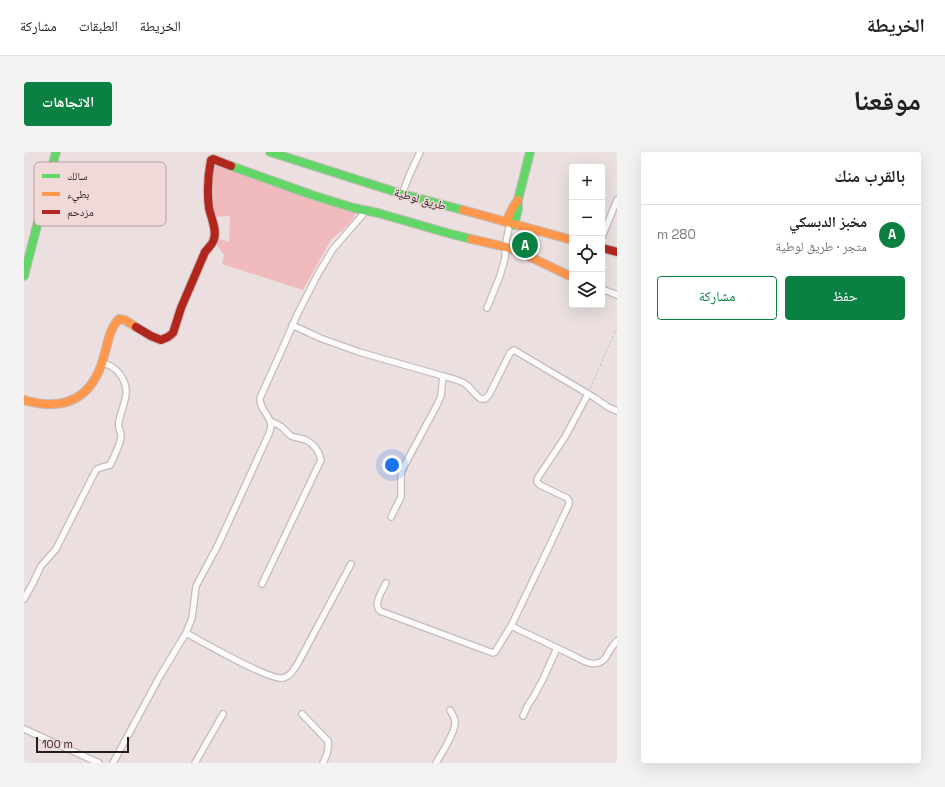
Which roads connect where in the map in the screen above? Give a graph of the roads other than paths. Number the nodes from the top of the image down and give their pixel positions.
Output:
1 (56, 152) edge
2 (270, 152) edge
3 (420, 152) edge
4 (530, 152) edge
5 (53, 162) edge
6 (402, 194) junction
7 (617, 200) edge
8 (366, 211) junction
9 (510, 223) junction
10 (36, 226) edge
11 (602, 236) edge
12 (569, 239) edge
13 (506, 247) junction
14 (605, 249) edge
15 (617, 252) edge
16 (26, 263) edge
17 (24, 276) edge
18 (569, 276) edge
19 (605, 291) edge
20 (617, 295) edge
21 (487, 308) dead end
22 (292, 325) junction
23 (101, 363) junction
24 (443, 376) junction
25 (588, 394) junction
26 (24, 400) edge
27 (617, 410) edge
28 (270, 421) junction
29 (391, 517) dead end
30 (351, 564) dead end
31 (386, 583) dead end
32 (262, 584) dead end
33 (24, 599) edge
34 (511, 626) junction
35 (186, 633) junction
36 (617, 641) edge
37 (557, 648) junction
38 (450, 710) dead end
39 (223, 714) dead end
40 (302, 714) dead end
41 (523, 716) dead end
42 (24, 729) edge
43 (99, 763) edge
44 (113, 763) edge
45 (195, 763) edge
46 (323, 763) edge
47 (436, 763) edge

1 - 5 street
2 - 6 street, طريق لوطية
3 - 6 street
4 - 9 street
6 - 9 street, طريق لوطية
7 - 11 street
8 - 13 street
8 - 22 street
8 - 23 street
9 - 12 street, طريق لوطية
9 - 13 street
10 - 16 street
13 - 18 street
13 - 21 street
14 - 15 street
16 - 17 street
19 - 20 street
22 - 24 street
22 - 28 street
23 - 26 street
23 - 33 street
24 - 25 street
24 - 29 street
25 - 27 street
25 - 34 street
28 - 32 street
28 - 35 street
30 - 35 street
31 - 34 street
34 - 37 street
35 - 44 street
36 - 37 street
37 - 41 street
38 - 47 street
39 - 45 street
40 - 46 street
42 - 43 street

